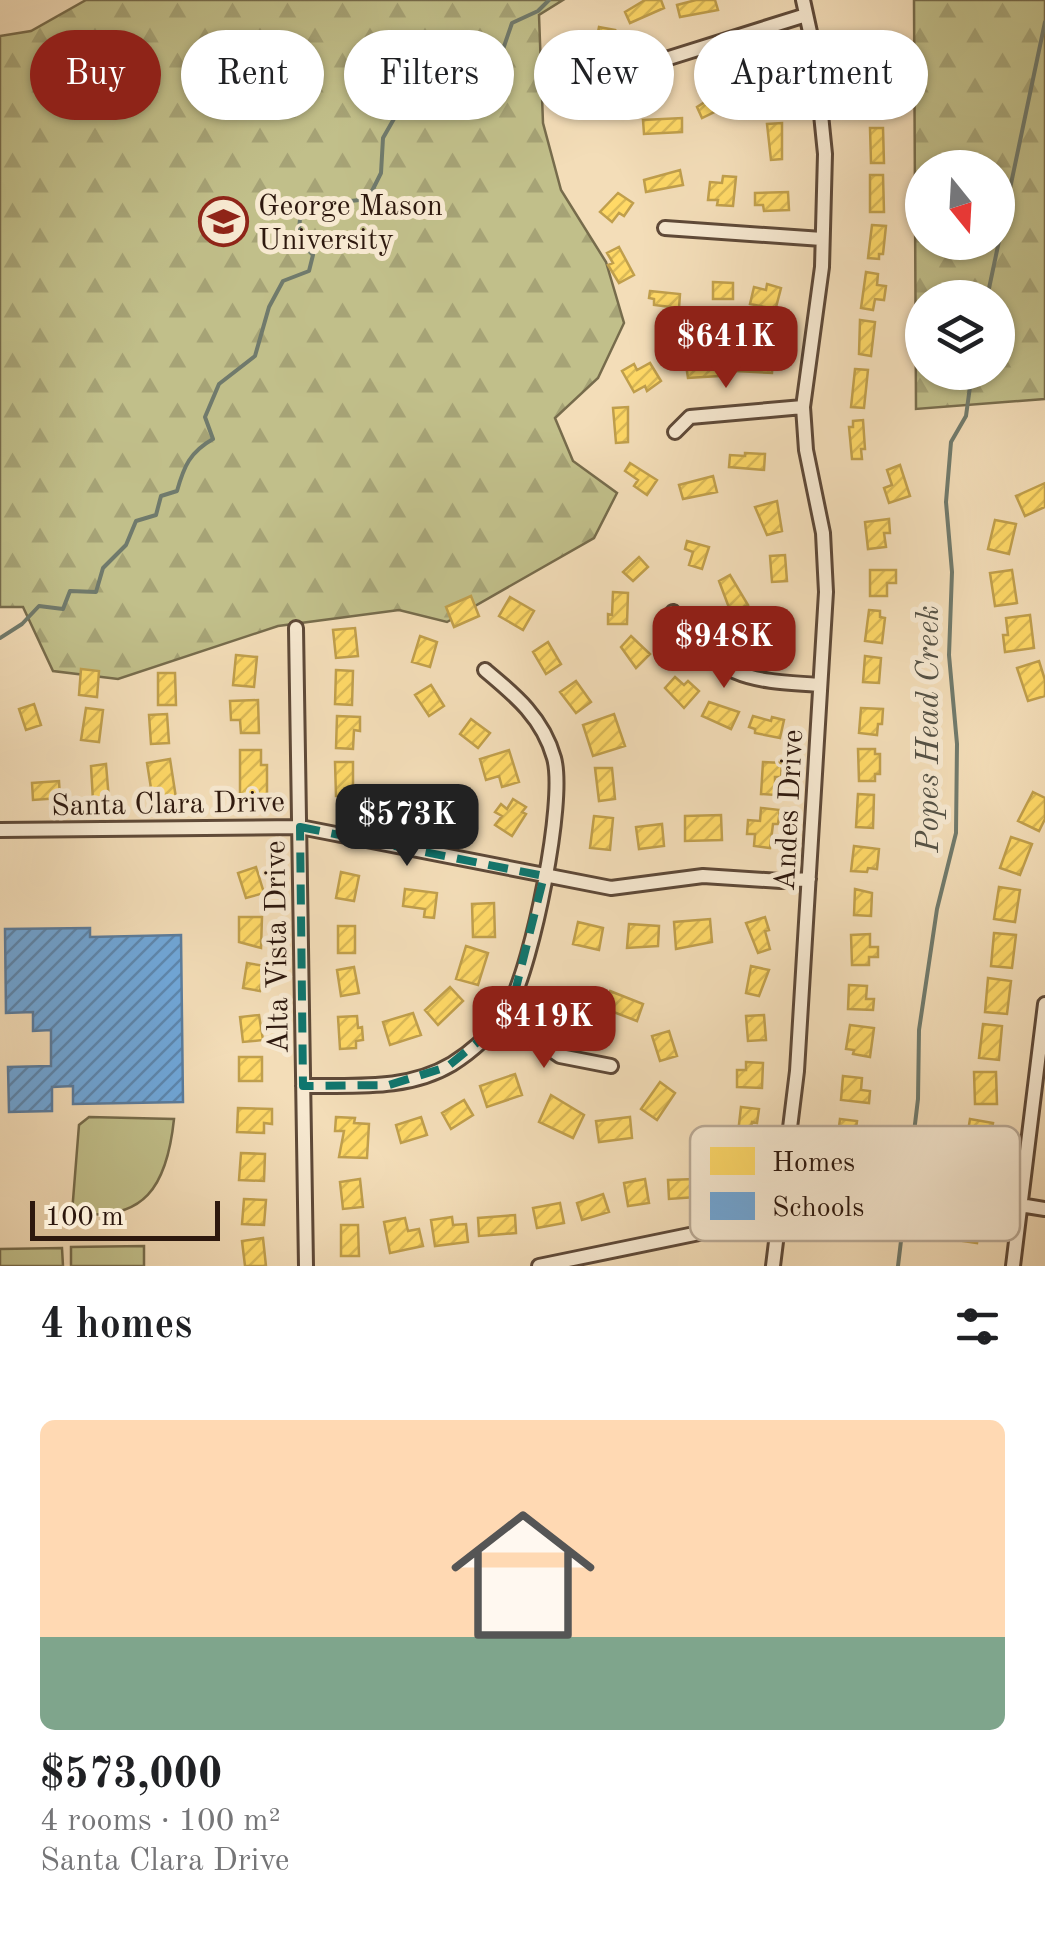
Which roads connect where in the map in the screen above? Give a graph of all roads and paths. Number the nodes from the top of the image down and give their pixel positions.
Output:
1 (803, 0) edge
2 (806, 15) junction
3 (674, 56) edge
4 (665, 228) dead end
5 (822, 239) junction
6 (803, 407) junction
7 (675, 432) dead end
8 (673, 612) dead end
9 (296, 628) dead end
10 (485, 670) dead end
11 (820, 685) junction
12 (300, 827) junction
13 (0, 830) edge
14 (544, 876) junction
15 (809, 878) junction
16 (1045, 1004) edge
17 (1044, 1012) edge
18 (503, 1017) junction
19 (611, 1066) dead end
20 (303, 1086) junction
21 (790, 1126) edge
22 (1020, 1205) joint
23 (1045, 1209) edge
24 (690, 1234) edge
25 (776, 1241) edge
26 (1016, 1241) edge
27 (306, 1266) edge
28 (539, 1266) edge
29 (773, 1266) edge
30 (1013, 1266) edge

1 - 2 street, Andes Drive
2 - 3 street
2 - 5 street, Andes Drive
4 - 5 street
5 - 6 street, Andes Drive
6 - 7 street
6 - 11 street, Andes Drive
8 - 11 street
9 - 12 street, Alta Vista Drive
10 - 14 street
11 - 15 street, Andes Drive
12 - 13 street, Santa Clara Drive
12 - 14 street, Santa Clara Drive
12 - 20 street, Alta Vista Drive
14 - 15 street, Santa Clara Drive
14 - 18 street
15 - 21 street, Andes Drive
16 - 17 street
17 - 22 street
18 - 19 street
18 - 20 street
20 - 27 street, Alta Vista Drive
22 - 23 street
24 - 28 street
25 - 29 street, Andes Drive
26 - 30 street

